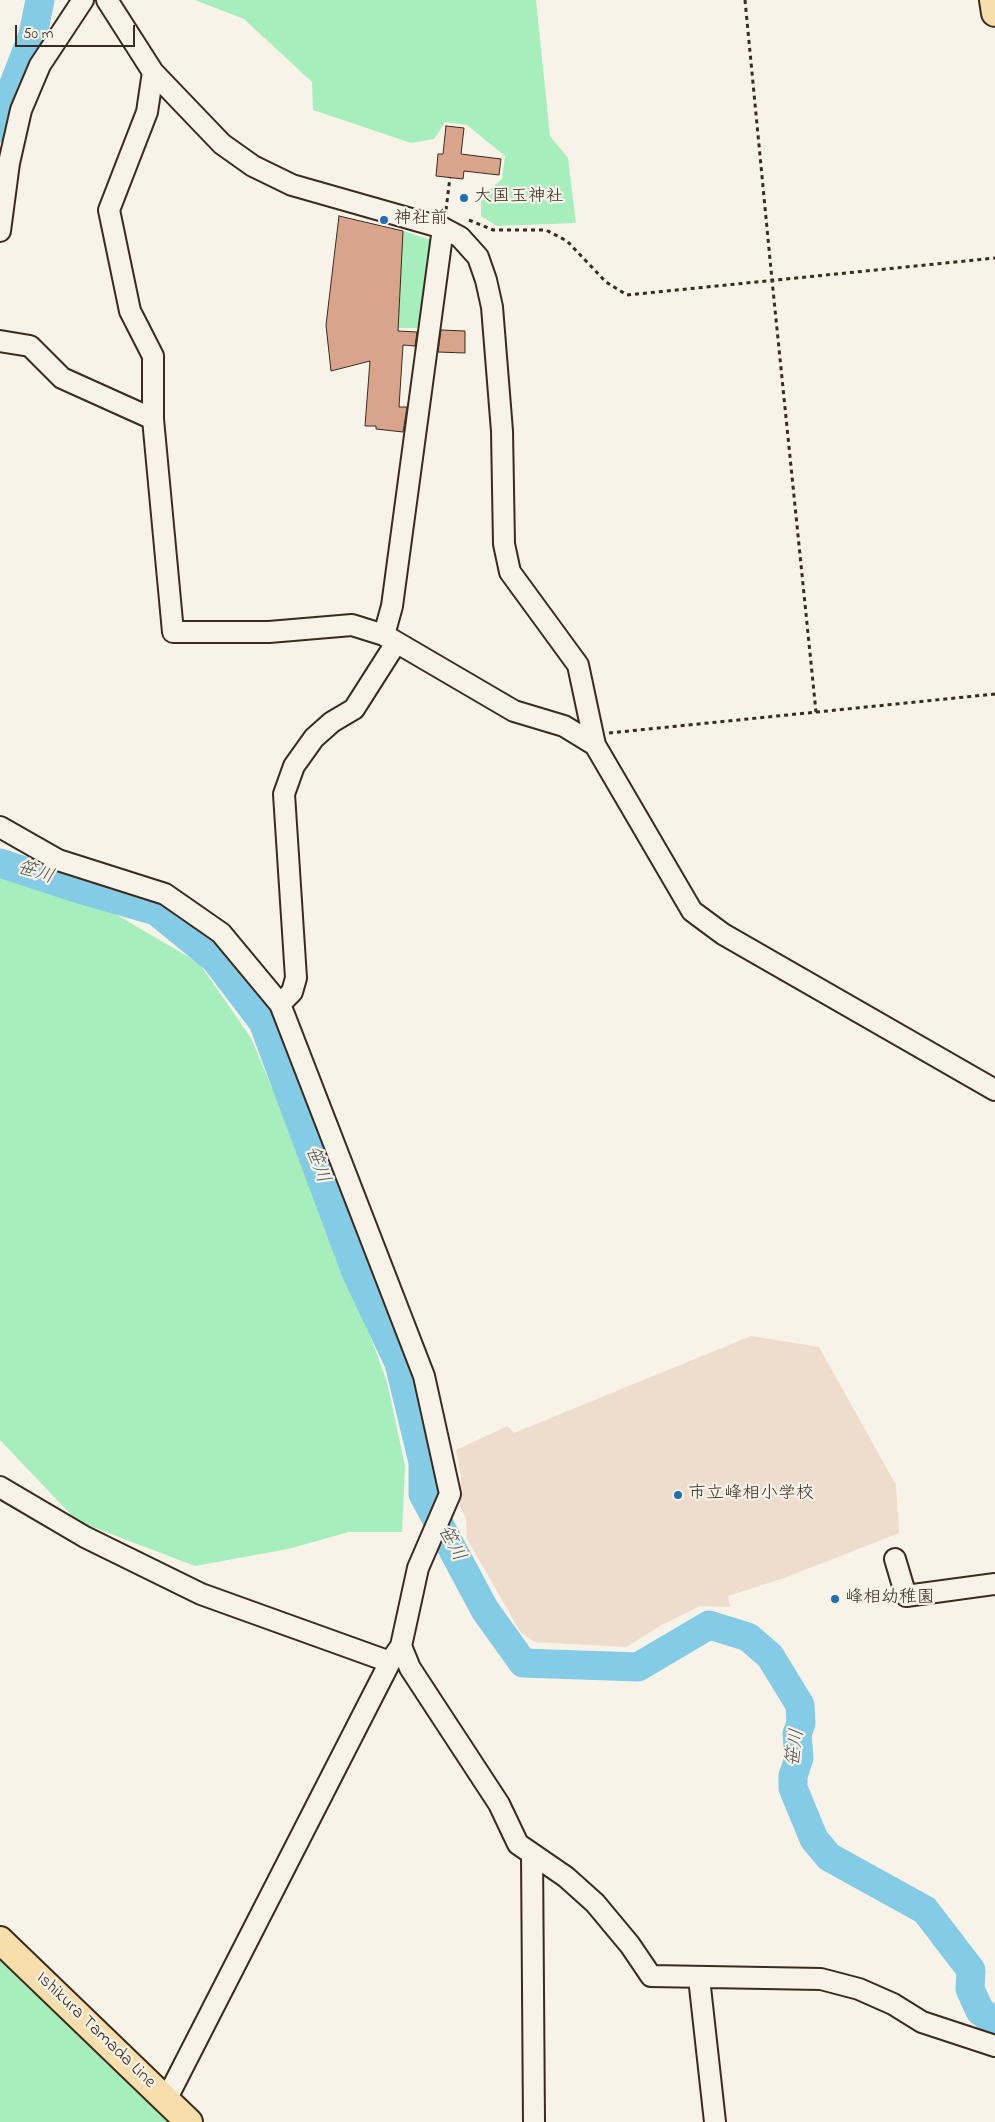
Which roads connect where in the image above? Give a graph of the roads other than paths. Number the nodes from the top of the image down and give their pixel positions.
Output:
1 (83, 0) edge
2 (107, 0) edge
3 (993, 0) edge
4 (995, 13) edge
5 (153, 72) junction
6 (447, 218) junction
7 (0, 231) edge
8 (0, 341) edge
9 (153, 419) junction
10 (390, 639) junction
11 (594, 740) junction
12 (0, 827) edge
13 (280, 1004) junction
14 (995, 1090) edge
15 (0, 1487) edge
16 (895, 1559) dead end
17 (995, 1584) edge
18 (396, 1654) junction
19 (532, 1854) junction
20 (0, 1940) edge
21 (699, 1978) junction
22 (995, 2046) edge
23 (166, 2100) junction
24 (189, 2122) edge
25 (534, 2122) edge
26 (715, 2122) edge

1 - 7 street
2 - 5 street
3 - 4 main road
5 - 6 street
5 - 9 street
6 - 10 street
6 - 11 street
8 - 9 street
9 - 10 street
10 - 11 street
10 - 13 street
11 - 14 street
12 - 13 street
13 - 18 street
15 - 18 street
16 - 17 street
18 - 19 street
18 - 23 street
19 - 21 street
19 - 25 street
20 - 23 main road, Ishikura Tamada Line
21 - 22 street
21 - 26 street
23 - 24 main road, Ishikura Tamada Line

